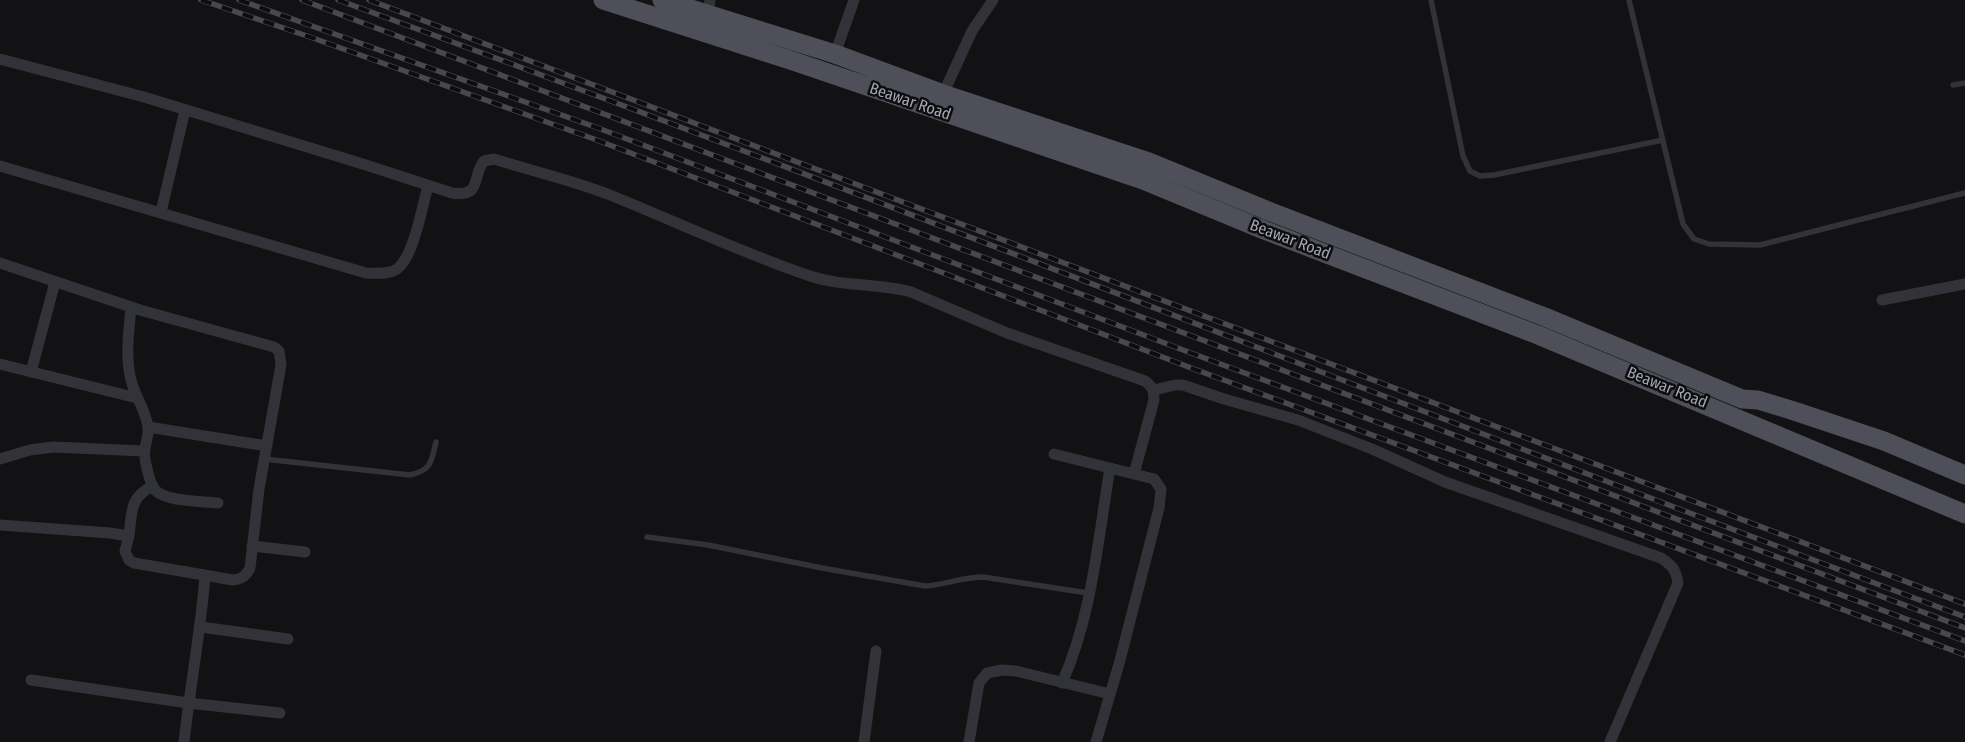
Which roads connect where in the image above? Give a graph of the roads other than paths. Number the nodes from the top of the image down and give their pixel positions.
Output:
1 (603, 0) edge
2 (662, 0) edge
3 (854, 0) edge
4 (993, 0) edge
5 (1431, 0) edge
6 (1629, 0) edge
7 (709, 8) edge
8 (835, 54) junction
9 (0, 59) edge
10 (1965, 83) edge
11 (1952, 85) dead end
12 (943, 94) junction
13 (185, 110) junction
14 (1663, 140) junction
15 (0, 166) edge
16 (428, 186) junction
17 (1965, 193) edge
18 (161, 212) junction
19 (0, 264) edge
20 (55, 282) junction
21 (1965, 284) edge
22 (1882, 300) dead end
23 (131, 307) junction
24 (0, 364) edge
25 (31, 372) junction
26 (1154, 390) junction
27 (137, 398) junction
28 (148, 427) junction
29 (436, 442) dead end
30 (266, 446) junction
31 (144, 451) junction
32 (1054, 454) dead end
33 (0, 459) edge
34 (264, 459) junction
35 (1110, 468) junction
36 (1134, 474) junction
37 (1965, 475) edge
38 (153, 486) junction
39 (218, 503) dead end
40 (1965, 514) edge
41 (0, 525) edge
42 (129, 536) junction
43 (647, 537) dead end
44 (252, 546) junction
45 (305, 552) dead end
46 (205, 575) junction
47 (1088, 593) junction
48 (200, 627) junction
49 (288, 638) dead end
50 (876, 651) dead end
51 (31, 680) dead end
52 (1062, 683) junction
53 (1110, 694) junction
54 (188, 703) junction
55 (280, 714) dead end
56 (184, 742) edge
57 (864, 742) edge
58 (969, 742) edge
59 (1096, 742) edge
60 (1610, 742) edge

1 - 40 main road, Beawar Road
2 - 7 main road, Beawar Road
3 - 8 street
4 - 12 street
5 - 14 lane
6 - 14 lane
7 - 8 main road, Beawar Road
8 - 12 main road, Beawar Road
9 - 13 street
10 - 11 lane
12 - 37 main road, Beawar Road
13 - 16 street
13 - 18 street
14 - 17 lane
15 - 18 street
16 - 18 street
16 - 26 street
19 - 20 street
20 - 23 street
20 - 25 street
21 - 22 street
23 - 27 street
23 - 30 street
24 - 25 street
25 - 27 street
26 - 36 street
26 - 60 street
27 - 28 street
28 - 30 street
28 - 31 street
29 - 34 lane
30 - 34 street
31 - 33 street
31 - 38 street
32 - 35 street
34 - 44 street
35 - 36 street
35 - 47 street
36 - 53 street
38 - 39 street
38 - 42 street
41 - 42 street
42 - 46 street
43 - 47 lane
44 - 45 street
44 - 46 street
46 - 48 street
47 - 52 street
48 - 49 street
48 - 54 street
50 - 57 street
51 - 54 street
52 - 53 street
52 - 58 street
53 - 59 street
54 - 55 street
54 - 56 street

